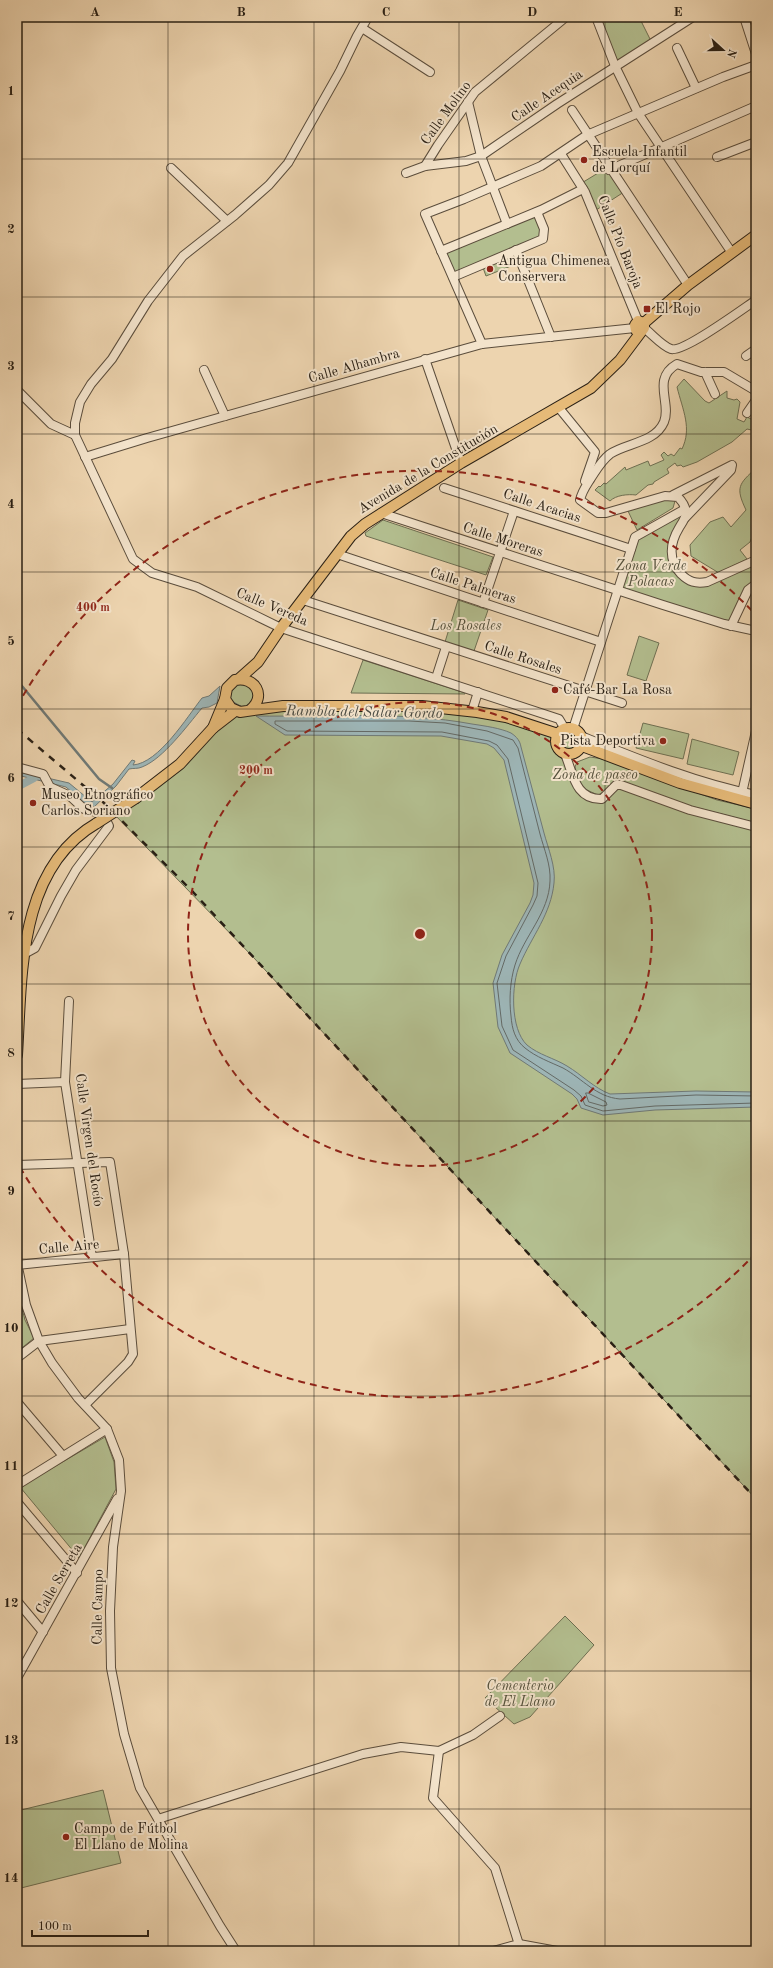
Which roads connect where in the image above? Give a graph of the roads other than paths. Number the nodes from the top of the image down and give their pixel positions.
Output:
1 (368, 17) edge
2 (566, 17) edge
3 (596, 17) edge
4 (693, 17) edge
5 (744, 17) edge
6 (362, 28) junction
7 (677, 48) dead end
8 (756, 54) edge
9 (756, 65) edge
10 (616, 66) junction
11 (430, 72) dead end
12 (696, 88) junction
13 (468, 102) junction
14 (756, 106) edge
15 (572, 110) dead end
16 (638, 113) junction
17 (586, 135) junction
18 (756, 142) edge
19 (660, 148) junction
20 (561, 154) junction
21 (481, 156) junction
22 (717, 157) dead end
23 (425, 166) junction
24 (171, 168) dead end
25 (610, 170) junction
26 (406, 173) dead end
27 (493, 187) junction
28 (583, 189) junction
29 (537, 212) junction
30 (227, 222) junction
31 (507, 224) junction
32 (756, 236) edge
33 (516, 250) junction
34 (441, 252) junction
35 (732, 253) junction
36 (453, 277) junction
37 (688, 286) junction
38 (756, 300) edge
39 (640, 327) junction
40 (551, 336) junction
41 (482, 344) junction
42 (756, 348) edge
43 (746, 356) dead end
44 (424, 359) junction
45 (204, 370) dead end
46 (705, 372) junction
47 (17, 390) edge
48 (756, 391) edge
49 (715, 394) dead end
50 (756, 400) edge
51 (559, 408) junction
52 (747, 413) dead end
53 (225, 416) junction
54 (75, 435) junction
55 (85, 457) junction
56 (461, 464) junction
57 (444, 488) dead end
58 (582, 491) junction
59 (673, 495) junction
60 (685, 509) junction
61 (514, 511) junction
62 (381, 513) junction
63 (685, 518) junction
64 (632, 549) junction
65 (500, 552) junction
66 (337, 554) junction
67 (756, 560) edge
68 (756, 584) edge
69 (618, 591) junction
70 (303, 600) junction
71 (483, 603) junction
72 (731, 626) junction
73 (281, 628) junction
74 (756, 631) edge
75 (601, 642) junction
76 (446, 647) junction
77 (258, 662) junction
78 (240, 678) junction
79 (436, 678) junction
80 (257, 689) junction
81 (585, 691) junction
82 (478, 692) junction
83 (226, 699) junction
84 (622, 703) dead end
85 (284, 706) junction
86 (250, 710) junction
87 (235, 711) junction
88 (472, 711) junction
89 (213, 728) junction
90 (565, 730) junction
91 (756, 731) edge
92 (581, 741) junction
93 (565, 754) junction
94 (17, 767) edge
95 (742, 793) junction
96 (756, 795) edge
97 (756, 804) edge
98 (756, 827) edge
99 (24, 954) junction
100 (20, 972) edge
101 (69, 1001) dead end
102 (17, 1055) edge
103 (65, 1082) junction
104 (17, 1084) edge
105 (78, 1162) junction
106 (17, 1165) edge
107 (124, 1254) junction
108 (92, 1257) junction
109 (17, 1264) edge
110 (130, 1329) junction
111 (39, 1340) junction
112 (17, 1358) edge
113 (17, 1402) edge
114 (84, 1406) junction
115 (107, 1429) junction
116 (63, 1456) junction
117 (17, 1485) edge
118 (121, 1491) junction
119 (17, 1502) edge
120 (77, 1573) junction
121 (17, 1601) edge
122 (43, 1632) junction
123 (17, 1678) edge
124 (500, 1716) dead end
125 (439, 1751) junction
126 (158, 1819) junction
127 (520, 1948) edge
128 (236, 1951) edge
129 (493, 1951) edge
130 (557, 1951) edge

1 - 6 street, Calle Vereda
2 - 13 street, Calle Molino
3 - 10 street
4 - 10 street, Calle Acequia
5 - 8 street
6 - 11 street
6 - 30 street, Calle Vereda
7 - 12 street
9 - 12 street
10 - 16 street
10 - 21 street, Calle Acequia
12 - 16 street
13 - 21 street
13 - 23 street, Calle Molino
14 - 19 street
15 - 17 street
16 - 17 street
16 - 19 street
17 - 20 street
17 - 25 street
18 - 22 street
19 - 25 street
19 - 35 street
20 - 27 street
20 - 28 street, Calle Pío Baroja
21 - 23 street, Calle Acequia
21 - 27 street
23 - 26 street, Calle Acequia
24 - 30 street
25 - 37 street
27 - 31 street
27 - 34 street
28 - 29 street
28 - 39 street, Calle Pío Baroja
29 - 31 street
29 - 33 street
30 - 54 street, Calle Vereda
31 - 34 street
32 - 35 main road, Avenida de la Constitución
33 - 36 street
33 - 40 street
34 - 36 street
35 - 37 main road, Avenida de la Constitución
36 - 41 street
37 - 39 main road, Avenida de la Constitución
38 - 39 street
39 - 40 street, Calle Alhambra
39 - 51 main road, Avenida de la Constitución
40 - 41 street, Calle Alhambra
41 - 44 street, Calle Alhambra
42 - 43 street
44 - 53 street, Calle Alhambra
44 - 56 street
45 - 53 street
46 - 48 street
46 - 49 street
46 - 58 street
47 - 54 street
50 - 52 street
51 - 56 main road, Avenida de la Constitución
51 - 58 street
53 - 55 street, Calle Alhambra
54 - 55 street, Calle Vereda
55 - 73 street, Calle Vereda
56 - 62 main road, Avenida de la Constitución
57 - 61 street, Calle Acacias
58 - 59 street
59 - 60 street
59 - 63 street
60 - 63 street
60 - 64 street
61 - 64 street, Calle Acacias
61 - 65 street
62 - 65 street, Calle Moreras
62 - 66 main road, Avenida de la Constitución
63 - 67 street
64 - 69 street
65 - 69 street, Calle Moreras
65 - 71 street
66 - 70 main road, Avenida de la Constitución
66 - 71 street, Calle Palmeras
68 - 72 street
69 - 72 street, Calle Moreras
69 - 75 street
70 - 73 main road, Avenida de la Constitución
70 - 76 street, Calle Rosales
71 - 75 street, Calle Palmeras
72 - 74 street, Calle Moreras
73 - 77 main road, Avenida de la Constitución
73 - 79 street, Calle Vereda
75 - 81 street
76 - 79 street
76 - 81 street, Calle Rosales
77 - 78 main road
77 - 80 main road
78 - 80 main road
78 - 83 main road
79 - 82 street, Calle Vereda
80 - 85 main road
80 - 86 main road
81 - 84 street, Calle Rosales
81 - 90 street
82 - 88 street
82 - 90 street, Calle Vereda
83 - 87 main road
83 - 89 main road
85 - 86 main road
85 - 88 main road
86 - 87 main road
87 - 89 main road
88 - 90 main road
89 - 99 main road, bridge
90 - 92 main road
90 - 93 main road
91 - 95 street
92 - 93 main road
92 - 95 street
92 - 97 main road
93 - 98 street
94 - 99 street
95 - 96 street
99 - 100 main road
100 - 102 main road
101 - 103 street, Calle Virgen del Rocío
103 - 104 street
103 - 105 street, Calle Virgen del Rocío
105 - 106 street
105 - 107 street
105 - 108 street, Calle Virgen del Rocío
107 - 108 street, Calle Aire
107 - 110 street
108 - 109 street, Calle Aire
109 - 111 street, Calle Campo
110 - 111 street
110 - 114 street
111 - 112 street
111 - 114 street, Calle Campo
113 - 116 street
114 - 115 street, Calle Campo
115 - 116 street
115 - 118 street, Calle Campo
116 - 117 street
118 - 120 street, Calle Serreta
118 - 126 street, Calle Campo
119 - 120 street
120 - 122 street, Calle Serreta
121 - 122 street
122 - 123 street, Calle Serreta
124 - 125 street
125 - 126 street
125 - 127 street
126 - 128 street, Calle Campo
127 - 129 street
127 - 130 street

